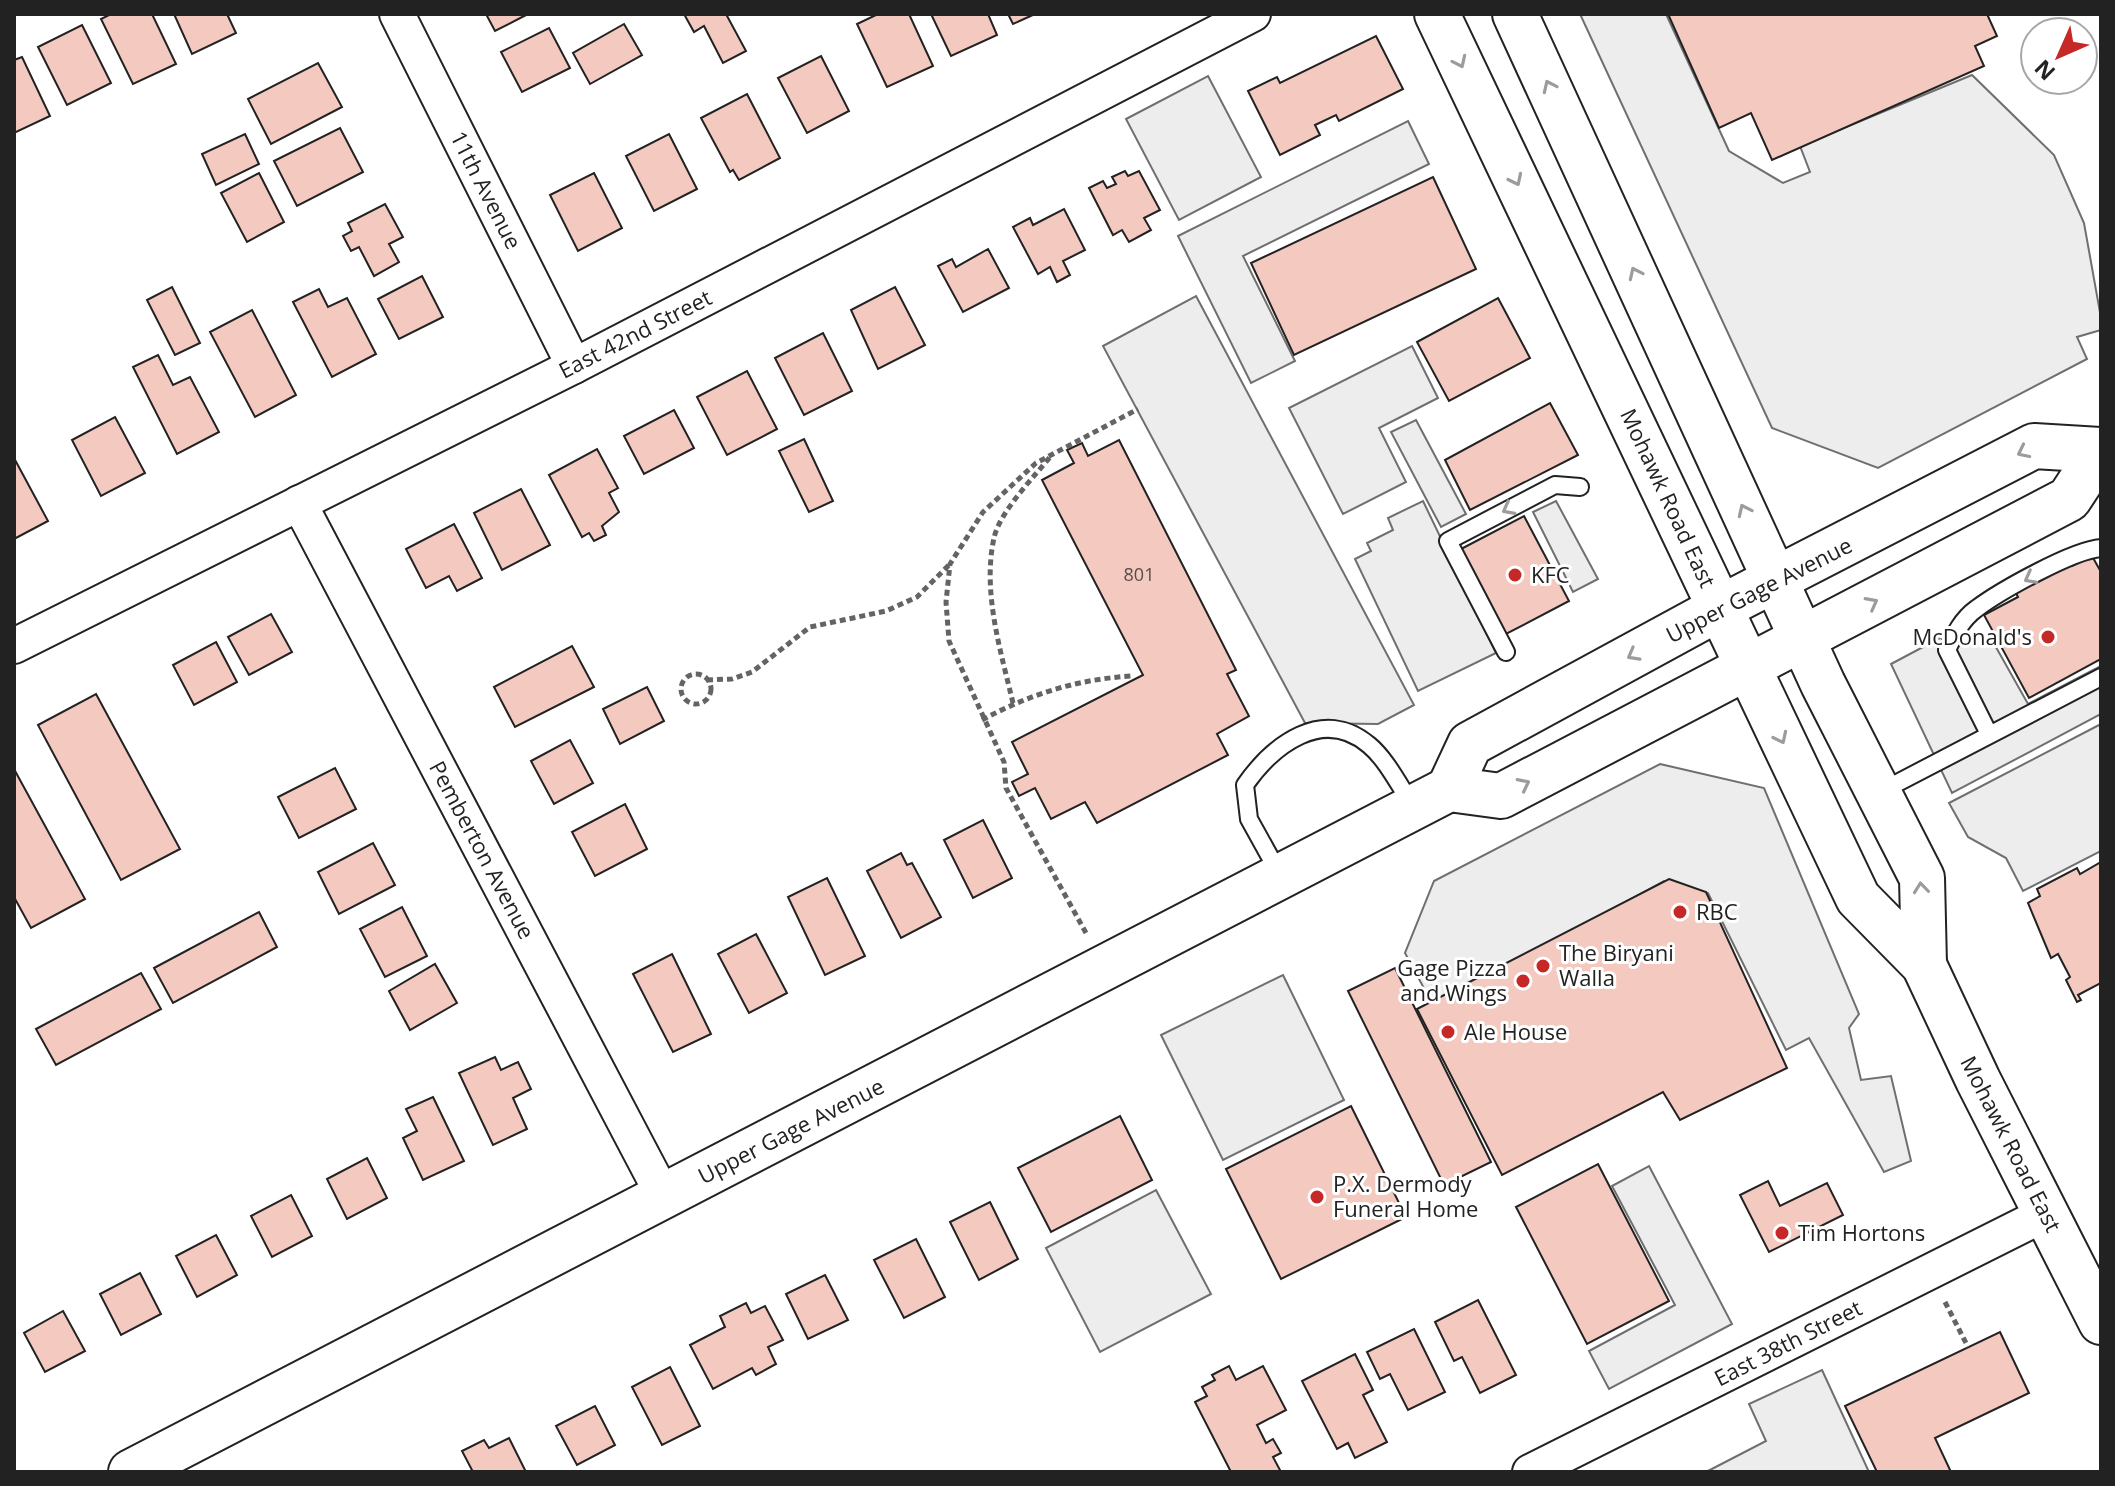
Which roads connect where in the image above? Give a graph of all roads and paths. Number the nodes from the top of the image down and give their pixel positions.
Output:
1 (397, 14) edge
2 (1253, 14) edge
3 (1437, 14) edge
4 (1515, 14) edge
5 (574, 366) junction
6 (1138, 409) dead end
7 (2100, 450) edge
8 (1053, 454) junction
9 (1580, 487) dead end
10 (299, 503) junction
11 (2101, 548) edge
12 (950, 564) junction
13 (1777, 580) junction
14 (1720, 608) junction
15 (1803, 640) junction
16 (14, 646) edge
17 (1506, 652) dead end
18 (1748, 668) junction
19 (1132, 676) dead end
20 (2101, 677) edge
21 (707, 680) junction
22 (1013, 703) junction
23 (982, 720) junction
24 (1989, 734) junction
25 (1879, 793) junction
26 (1432, 798) junction
27 (1281, 876) junction
28 (1924, 965) junction
29 (1105, 968) junction
30 (664, 1197) junction
31 (2045, 1214) junction
32 (1929, 1272) junction
33 (2101, 1322) edge
34 (1968, 1347) dead end
35 (131, 1472) edge
36 (1530, 1472) edge

1 - 5 street, 11th Avenue
2 - 5 street, East 42nd Street
3 -> 14 main road, Mohawk Road East
13 -> 4 main road, Mohawk Road East
5 - 10 street, East 42nd Street
6 - 8 path
7 -> 13 main road, Upper Gage Avenue
15 -> 7 main road, Upper Gage Avenue
8 - 12 path
8 - 22 path
9 -> 17 lane
10 - 16 street, East 42nd Street
10 - 30 street, Pemberton Avenue
11 -> 24 lane
12 - 21 path
12 - 23 path
13 - 14 main road, Upper Gage Avenue
13 - 15 main road, Mohawk Road East
14 - 18 main road, Mohawk Road East
14 -> 26 main road, Upper Gage Avenue
15 - 18 main road, Upper Gage Avenue
15 - 25 main road, Mohawk Road East
26 -> 18 main road, Upper Gage Avenue
18 -> 28 main road, Mohawk Road East
19 - 22 path
20 - 24 lane
21 - 21 path
22 - 23 path
23 - 29 path
24 - 25 lane
28 -> 25 main road, Mohawk Road East
26 - 27 main road, Upper Gage Avenue
26 - 27 lane
27 - 29 main road, Upper Gage Avenue
28 - 31 main road, Mohawk Road East
29 - 30 main road, Upper Gage Avenue
30 - 35 main road, Upper Gage Avenue
31 - 32 street, East 38th Street
31 - 33 main road, Mohawk Road East
32 - 34 path
32 - 36 street, East 38th Street

